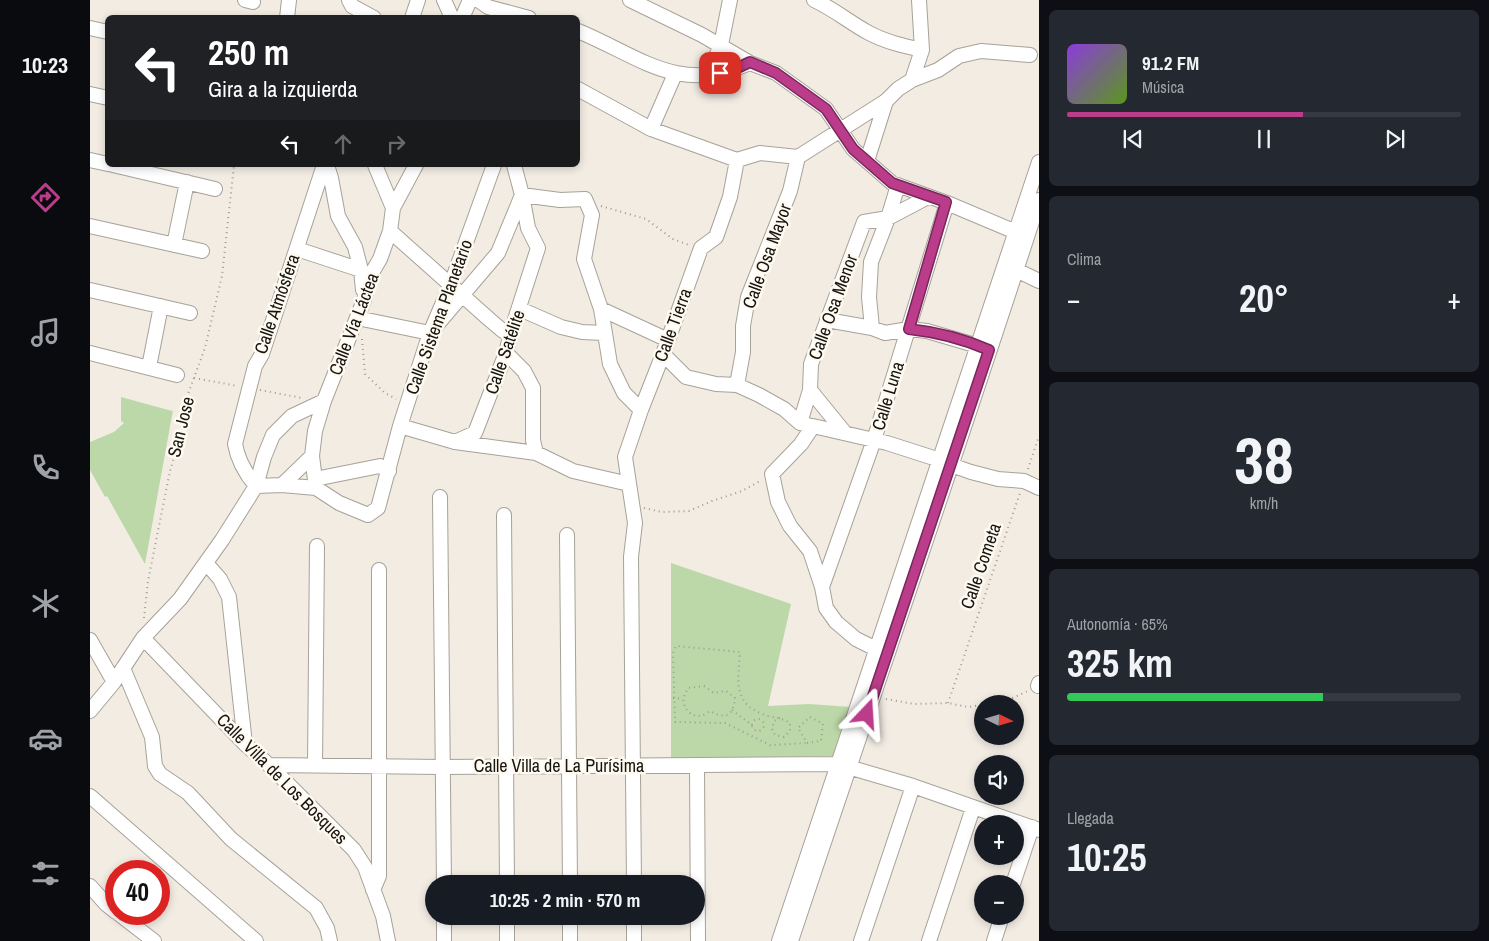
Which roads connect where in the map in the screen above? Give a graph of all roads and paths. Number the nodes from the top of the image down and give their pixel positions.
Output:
1 (288, 0) edge
2 (348, 0) edge
3 (418, 0) edge
4 (444, 0) edge
5 (470, 0) edge
6 (630, 0) edge
7 (730, 0) edge
8 (814, 0) edge
9 (919, 0) edge
10 (830, 3) edge
11 (487, 8) edge
12 (287, 15) edge
13 (368, 15) edge
14 (413, 15) edge
15 (451, 15) edge
16 (463, 15) edge
17 (516, 15) edge
18 (90, 28) edge
19 (105, 31) edge
20 (580, 32) edge
21 (721, 46) junction
22 (922, 50) junction
23 (1030, 55) dead end
24 (750, 62) junction
25 (675, 74) junction
26 (708, 75) junction
27 (912, 80) junction
28 (580, 90) edge
29 (90, 94) edge
30 (105, 97) edge
31 (886, 101) junction
32 (651, 129) junction
33 (840, 129) junction
34 (798, 157) junction
35 (90, 160) edge
36 (737, 160) junction
37 (867, 161) junction
38 (1039, 162) edge
39 (105, 163) edge
40 (121, 167) edge
41 (234, 167) edge
42 (325, 167) edge
43 (327, 167) edge
44 (376, 167) edge
45 (415, 167) edge
46 (493, 167) edge
47 (515, 167) edge
48 (187, 182) junction
49 (898, 185) junction
50 (215, 188) dead end
51 (522, 195) junction
52 (928, 197) junction
53 (585, 199) junction
54 (946, 202) junction
55 (393, 208) junction
56 (1030, 217) edge
57 (888, 218) junction
58 (90, 226) edge
59 (390, 232) junction
60 (174, 245) junction
61 (701, 248) junction
62 (297, 249) junction
63 (202, 251) dead end
64 (1011, 267) junction
65 (361, 270) junction
66 (1039, 281) edge
67 (451, 284) junction
68 (90, 290) edge
69 (462, 296) junction
70 (364, 300) junction
71 (161, 306) junction
72 (520, 309) junction
73 (601, 309) junction
74 (190, 313) dead end
75 (360, 318) junction
76 (828, 320) junction
77 (872, 328) junction
78 (909, 329) junction
79 (511, 332) junction
80 (430, 333) junction
81 (604, 333) junction
82 (668, 340) junction
83 (984, 348) junction
84 (90, 353) edge
85 (506, 353) junction
86 (664, 354) junction
87 (149, 367) junction
88 (177, 375) dead end
89 (737, 385) junction
90 (810, 390) junction
91 (324, 401) junction
92 (407, 404) junction
93 (641, 410) junction
94 (807, 424) junction
95 (400, 426) junction
96 (845, 434) junction
97 (1039, 436) edge
98 (874, 440) junction
99 (454, 442) junction
100 (536, 453) junction
101 (312, 456) junction
102 (945, 462) junction
103 (389, 471) junction
104 (772, 474) junction
105 (1024, 480) junction
106 (315, 483) junction
107 (629, 484) junction
108 (282, 485) junction
109 (256, 486) junction
110 (1039, 488) edge
111 (440, 497) dead end
112 (633, 504) junction
113 (504, 515) dead end
114 (568, 535) dead end
115 (317, 546) dead end
116 (206, 563) junction
117 (379, 570) dead end
118 (822, 587) junction
119 (144, 619) dead end
120 (143, 638) junction
121 (90, 640) edge
122 (876, 649) junction
123 (123, 668) junction
124 (114, 682) junction
125 (1038, 685) edge
126 (1018, 695) edge
127 (874, 697) junction
128 (673, 698) junction
129 (683, 699) junction
130 (948, 704) junction
131 (974, 706) edge
132 (732, 710) junction
133 (90, 711) edge
134 (780, 718) junction
135 (752, 725) junction
136 (765, 725) junction
137 (773, 726) junction
138 (807, 743) junction
139 (245, 744) junction
140 (849, 749) junction
141 (269, 765) junction
142 (697, 765) junction
143 (843, 765) junction
144 (315, 766) junction
145 (569, 766) junction
146 (633, 766) junction
147 (379, 767) junction
148 (442, 767) junction
149 (505, 767) junction
150 (913, 786) junction
151 (90, 796) edge
152 (973, 808) junction
153 (1035, 828) edge
154 (444, 875) edge
155 (507, 875) edge
156 (570, 875) edge
157 (634, 875) edge
158 (1017, 875) edge
159 (90, 886) edge
160 (373, 890) junction
161 (105, 903) edge
162 (133, 925) edge
163 (444, 925) edge
164 (507, 925) edge
165 (570, 925) edge
166 (634, 925) edge
167 (999, 925) edge
168 (154, 941) edge
169 (256, 941) edge
170 (330, 941) edge
171 (388, 941) edge
172 (444, 941) edge
173 (507, 941) edge
174 (570, 941) edge
175 (634, 941) edge
176 (698, 941) edge
177 (779, 941) edge
178 (791, 941) edge
179 (861, 941) edge
180 (929, 941) edge
181 (994, 941) edge

1 - 12 street
2 - 13 street
3 - 14 street
4 - 15 street
5 - 16 street
6 - 21 street
7 - 21 street
8 - 10 street
9 - 22 street
10 - 22 street
11 - 17 street
18 - 19 street
20 - 25 street
21 - 24 street
21 - 26 street
22 - 27 street
23 - 27 street
24 - 26 street
24 - 33 street
25 - 26 street
25 - 32 street
27 - 31 street
28 - 32 street
29 - 30 street
31 - 33 street
31 - 37 street
32 - 36 street
33 - 34 street
33 - 37 street
34 - 36 street
34 - 89 street, Calle Osa Mayor
35 - 39 street
36 - 61 street, Calle Tierra
37 - 49 street
38 - 56 street
40 - 48 street
41 - 119 path, San Jose
42 - 62 street, Calle Atmósfera
43 - 65 street
44 - 55 street
45 - 55 street, Calle Vía Láctea
46 - 67 street, Calle Sistema Planetario
47 - 51 street
48 - 50 street
48 - 60 street
49 - 52 street
49 - 57 street
51 - 53 street
51 - 69 street
51 - 72 street, Calle Satélite
52 - 54 street
52 - 57 street
53 - 61 path
53 - 73 street
54 - 56 street
54 - 78 street, Calle Luna
55 - 59 street, Calle Vía Láctea
56 - 64 street
57 - 76 street, Calle Osa Menor
57 - 77 street
58 - 60 street
59 - 67 street
59 - 70 street, Calle Vía Láctea
60 - 63 street
61 - 82 street, Calle Tierra
62 - 65 street
62 - 109 street, Calle Atmósfera
64 - 66 street
64 - 83 street
65 - 70 street
67 - 69 street
67 - 80 street, Calle Sistema Planetario
68 - 71 street
69 - 79 street
69 - 80 street
70 - 75 street, Calle Vía Láctea
71 - 74 street
71 - 87 street
72 - 79 street, Calle Satélite
72 - 81 street
73 - 81 street
73 - 82 street
75 - 80 street
75 - 91 street, Calle Vía Láctea
75 - 92 path
76 - 77 street
76 - 90 street, Calle Osa Menor
77 - 78 street
78 - 83 street
78 - 98 street, Calle Luna
79 - 85 street, Calle Satélite
80 - 92 street, Calle Sistema Planetario
81 - 93 street
82 - 86 street, Calle Tierra
83 - 102 street
84 - 87 street
85 - 99 street, Calle Satélite
85 - 100 street
86 - 89 street
86 - 93 street, Calle Tierra
87 - 88 street
89 - 94 street
90 - 94 street, Calle Osa Menor
90 - 96 street
91 - 101 street, Calle Vía Láctea
91 - 109 street
92 - 95 street, Calle Sistema Planetario
93 - 107 street, Calle Tierra
94 - 96 street
94 - 104 street, Calle Osa Menor
95 - 99 street
95 - 103 street, Calle Sistema Planetario
96 - 98 street
97 - 105 path, Calle Cometa
98 - 102 street
98 - 118 street, Calle Luna
99 - 100 street
100 - 107 street
101 - 106 street, Calle Vía Láctea
101 - 108 street
102 - 105 street
102 - 122 street
102 - 127 street
103 - 106 street
103 - 106 street, Calle Sistema Planetario
104 - 112 path
104 - 118 street
105 - 110 street
105 - 130 path, Calle Cometa
106 - 108 street
107 - 112 street, Calle Tierra
108 - 109 street
109 - 116 street
111 - 148 street
112 - 146 street, Calle Tierra
113 - 149 street
114 - 145 street
115 - 144 street
116 - 120 street
116 - 139 street
117 - 147 street
118 - 122 street
120 - 123 street
120 - 139 street, Calle Villa de Los Bosques
121 - 124 street
122 - 140 street
123 - 124 street
123 - 170 street
124 - 133 street
125 - 126 path
127 - 130 path
127 - 140 street
128 - 129 path
128 - 134 path
128 - 138 path
129 - 132 path
129 - 132 path
130 - 131 path
132 - 135 path
134 - 137 path
134 - 137 path
135 - 136 path
135 - 136 path
136 - 137 path
138 - 138 path
139 - 141 street, Calle Villa de Los Bosques
140 - 143 street
141 - 144 street, Calle Villa de La Purísima
141 - 160 street, Calle Villa de Los Bosques
142 - 143 street, Calle Villa de La Purísima
142 - 146 street, Calle Villa de La Purísima
142 - 176 street
143 - 150 street, Calle Villa de La Purísima
143 - 177 street
143 - 178 street
144 - 147 street, Calle Villa de La Purísima
145 - 146 street, Calle Villa de La Purísima
145 - 149 street, Calle Villa de La Purísima
145 - 156 street
146 - 157 street, Calle Tierra
147 - 148 street, Calle Villa de La Purísima
147 - 160 street
148 - 149 street, Calle Villa de La Purísima
148 - 154 street
149 - 155 street
150 - 152 street, Calle Villa de La Purísima
150 - 179 street
151 - 169 street
152 - 153 street, Calle Villa de La Purísima
152 - 180 street
153 - 158 street
159 - 161 street
160 - 171 street, Calle Villa de Los Bosques
162 - 168 street
163 - 172 street
164 - 173 street
165 - 174 street
166 - 175 street
167 - 181 street

